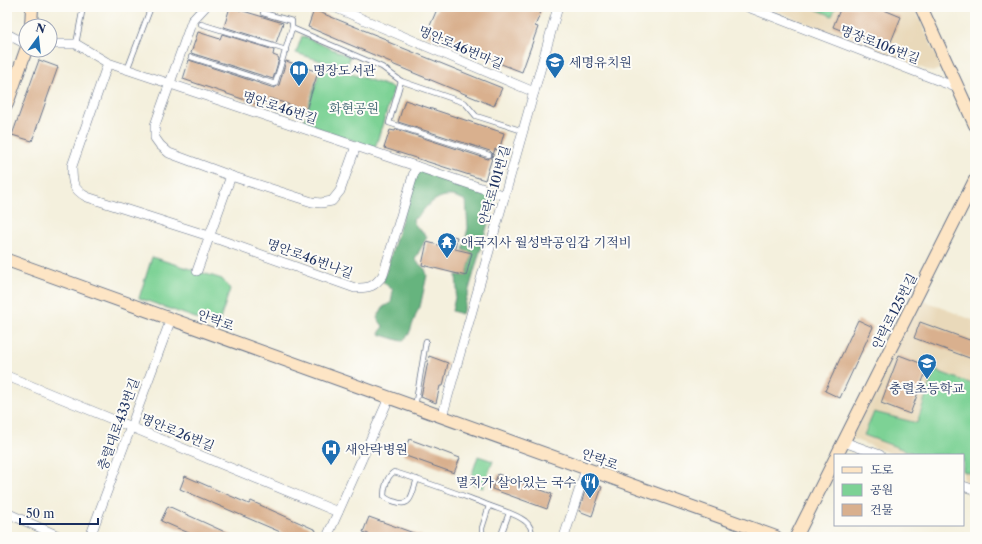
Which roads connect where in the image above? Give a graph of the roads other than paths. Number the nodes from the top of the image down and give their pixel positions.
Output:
1 (32, 7) edge
2 (83, 7) edge
3 (151, 7) edge
4 (205, 7) edge
5 (334, 7) edge
6 (558, 7) edge
7 (748, 7) edge
8 (922, 7) edge
9 (263, 13) dead end
10 (31, 18) edge
11 (201, 24) dead end
12 (292, 28) junction
13 (7, 34) edge
14 (18, 40) edge
15 (58, 44) edge
16 (76, 44) junction
17 (286, 50) junction
18 (190, 57) dead end
19 (23, 58) edge
20 (108, 63) junction
21 (127, 70) junction
22 (401, 81) junction
23 (170, 84) junction
24 (958, 88) junction
25 (534, 92) junction
26 (7, 104) edge
27 (975, 125) edge
28 (523, 131) junction
29 (356, 146) junction
30 (489, 155) dead end
31 (416, 166) junction
32 (231, 176) junction
33 (975, 180) edge
34 (505, 196) junction
35 (209, 236) junction
36 (7, 260) edge
37 (197, 271) dead end
38 (170, 319) junction
39 (426, 341) dead end
40 (7, 376) edge
41 (389, 398) junction
42 (415, 407) junction
43 (442, 417) junction
44 (131, 427) junction
45 (844, 442) junction
46 (838, 454) edge
47 (877, 454) edge
48 (834, 461) edge
49 (586, 469) junction
50 (417, 479) junction
51 (964, 486) edge
52 (975, 490) edge
53 (489, 506) junction
54 (338, 512) junction
55 (7, 513) edge
56 (509, 513) junction
57 (61, 537) edge
58 (90, 537) edge
59 (327, 537) edge
60 (492, 537) edge
61 (499, 537) edge
62 (531, 537) edge
63 (564, 537) edge
64 (776, 537) edge
65 (796, 537) edge

1 - 10 main road
2 - 16 lane
3 - 21 lane
4 - 23 street
5 - 25 street, 명안로46번마길
6 - 25 street, 안락로101번길
7 - 24 street, 명장로106번길
8 - 24 main road
9 - 12 lane
11 - 17 lane
12 - 17 lane
12 - 22 lane
13 - 14 street
15 - 16 street
16 - 20 street, 명안로46번길
17 - 18 lane
19 - 26 main road
20 - 21 street, 명안로46번길
20 - 35 street, 명안로46번나길
21 - 23 street, 명안로46번길
22 - 28 lane
22 - 30 lane
23 - 29 street, 명안로46번길
23 - 32 street
24 - 27 main road
25 - 28 street, 안락로101번길
28 - 34 street, 안락로101번길
29 - 31 street, 명안로46번길
29 - 32 street
31 - 34 street, 명안로46번길
31 - 35 street, 명안로46번나길
32 - 35 street
33 - 45 main road, 안락로125번길
34 - 43 street, 안락로101번길
35 - 37 street
36 - 38 main road, 안락로
38 - 41 main road, 안락로
38 - 44 street, 충렬대로433번길
39 - 42 lane
40 - 44 street, 명안로26번길
41 - 42 main road, 안락로
41 - 54 street
42 - 43 main road, 안락로
43 - 49 main road, 안락로
44 - 54 street, 명안로26번길
44 - 58 street, 충렬대로433번길
45 - 46 main road, 안락로125번길
45 - 47 street
48 - 65 main road
49 - 63 street
49 - 64 main road, 안락로
50 - 50 lane
50 - 53 lane
51 - 52 street
53 - 56 lane
53 - 60 lane
54 - 59 street
55 - 57 street
56 - 61 lane
56 - 62 lane

